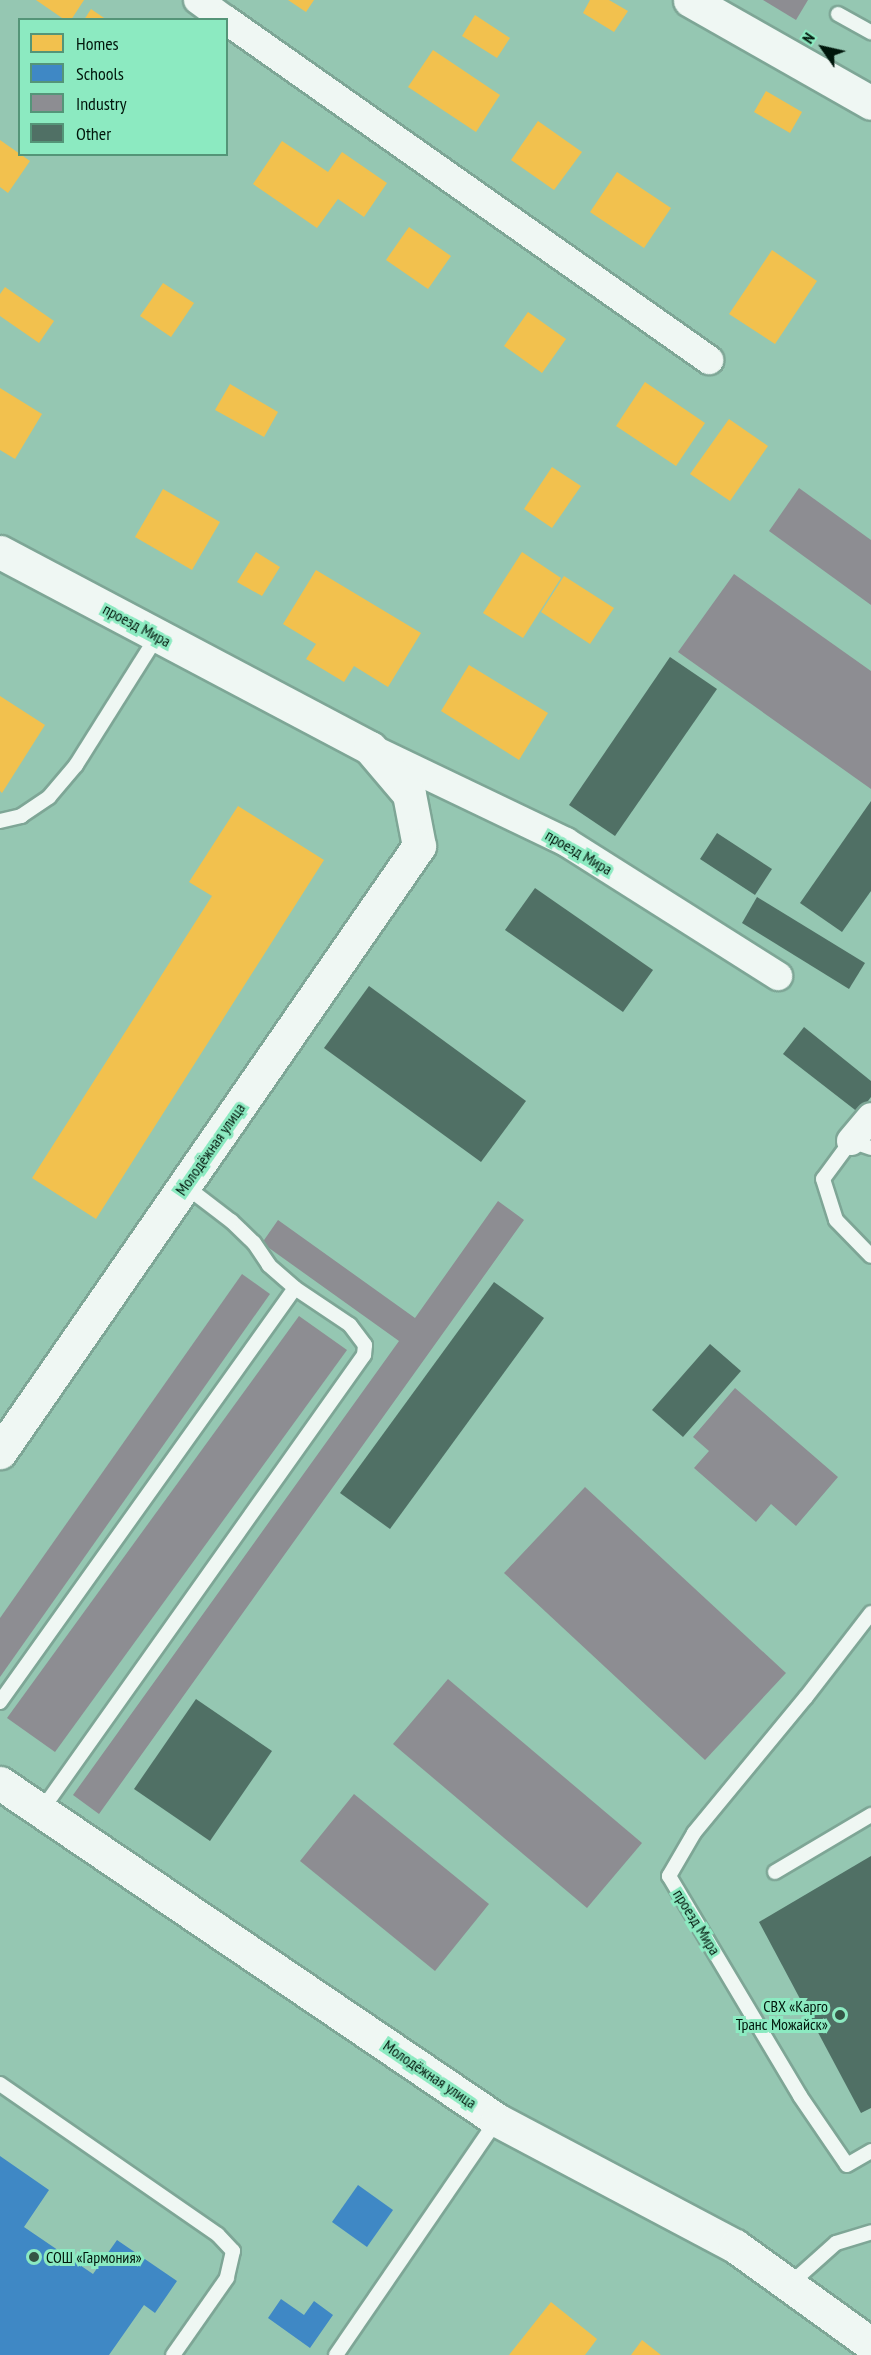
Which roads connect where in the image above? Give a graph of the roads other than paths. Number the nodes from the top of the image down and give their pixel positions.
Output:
1 (198, 0) edge
2 (690, 0) edge
3 (838, 14) dead end
4 (223, 18) edge
5 (228, 21) edge
6 (871, 32) edge
7 (871, 103) edge
8 (709, 360) dead end
9 (0, 552) edge
10 (158, 635) junction
11 (370, 748) junction
12 (0, 821) edge
13 (419, 846) joint
14 (778, 976) dead end
15 (871, 1117) edge
16 (861, 1144) edge
17 (184, 1185) junction
18 (871, 1256) edge
19 (295, 1288) junction
20 (0, 1452) edge
21 (871, 1613) edge
22 (0, 1702) edge
23 (0, 1783) edge
24 (42, 1811) junction
25 (871, 1815) edge
26 (775, 1872) dead end
27 (0, 2084) edge
28 (497, 2120) junction
29 (871, 2151) edge
30 (871, 2232) edge
31 (789, 2285) junction
32 (871, 2344) edge
33 (173, 2355) edge
34 (336, 2355) edge

1 - 4 street
2 - 7 street
3 - 6 lane
5 - 8 street
9 - 10 street, проезд Мира
10 - 11 street, проезд Мира
10 - 12 lane
11 - 13 street, проезд Мира
11 - 14 street, проезд Мира
13 - 17 street, Молодёжная улица
15 - 16 street
16 - 18 lane
17 - 19 lane
17 - 20 street, Молодёжная улица
19 - 22 lane
19 - 24 lane
21 - 29 lane, проезд Мира
23 - 24 street, Молодёжная улица
24 - 28 street, Молодёжная улица
25 - 26 lane
27 - 33 lane
28 - 31 street, Молодёжная улица
28 - 34 lane
30 - 31 lane
31 - 32 street, Молодёжная улица

